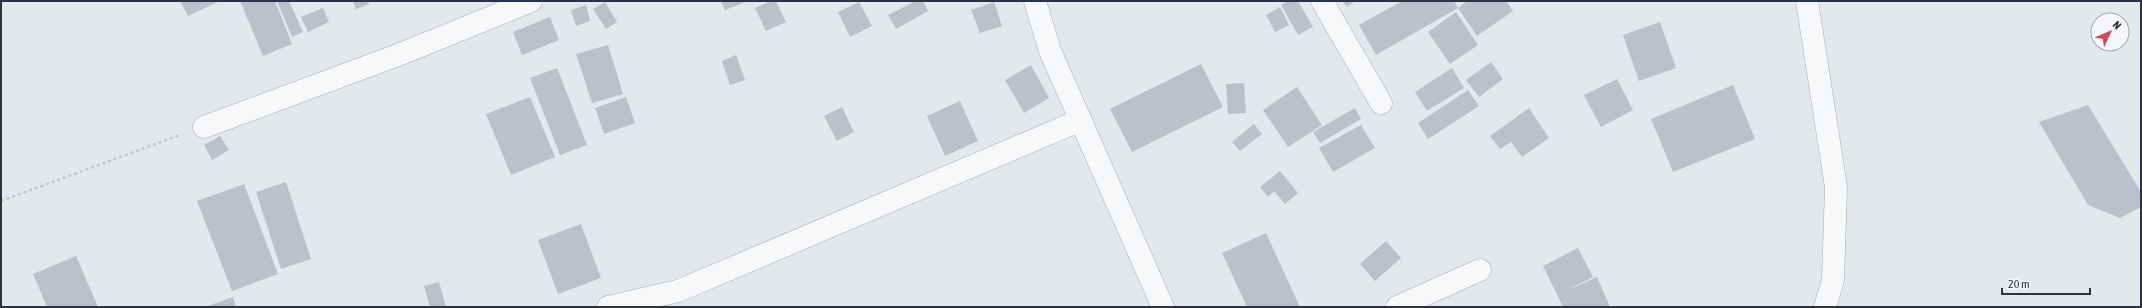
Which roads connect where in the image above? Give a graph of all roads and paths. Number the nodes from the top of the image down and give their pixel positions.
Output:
1 (531, 1) edge
2 (1035, 1) edge
3 (1322, 1) edge
4 (1807, 1) edge
5 (1381, 103) dead end
6 (1080, 120) junction
7 (204, 127) joint
8 (1, 201) edge
9 (1480, 270) dead end
10 (608, 307) edge
11 (1163, 307) edge
12 (1397, 307) edge
13 (1825, 307) edge

1 - 7 street
2 - 6 street
3 - 5 street
4 - 13 street
6 - 10 street
6 - 11 street
7 - 8 path
9 - 12 street

